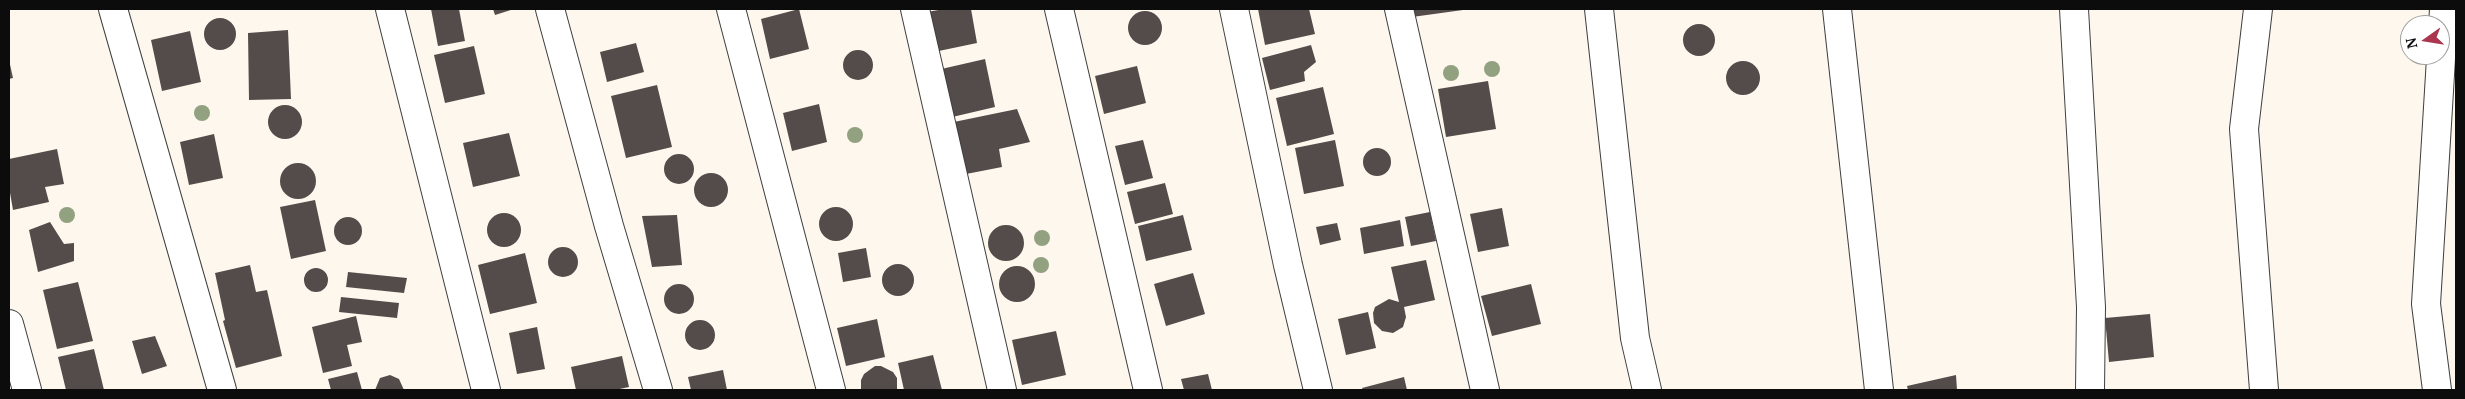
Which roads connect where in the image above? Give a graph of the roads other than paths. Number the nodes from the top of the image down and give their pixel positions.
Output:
1 (113, 9) edge
2 (390, 9) edge
3 (550, 9) edge
4 (731, 9) edge
5 (915, 9) edge
6 (1059, 9) edge
7 (1234, 9) edge
8 (1399, 9) edge
9 (1599, 9) edge
10 (1837, 9) edge
11 (2074, 9) edge
12 (2258, 9) edge
13 (2444, 9) edge
14 (9, 324) edge
15 (27, 390) edge
16 (222, 390) edge
17 (486, 390) edge
18 (658, 390) edge
19 (831, 390) edge
20 (1002, 390) edge
21 (1148, 390) edge
22 (1318, 390) edge
23 (1484, 390) edge
24 (1646, 390) edge
25 (1879, 390) edge
26 (2090, 390) edge
27 (2264, 390) edge
28 (2437, 390) edge

1 - 16 street
2 - 17 street
3 - 18 street
4 - 19 street
5 - 20 street
6 - 21 street
7 - 22 street
8 - 23 street
9 - 24 street
10 - 25 street
11 - 26 street
12 - 27 street
13 - 28 street
14 - 15 street

